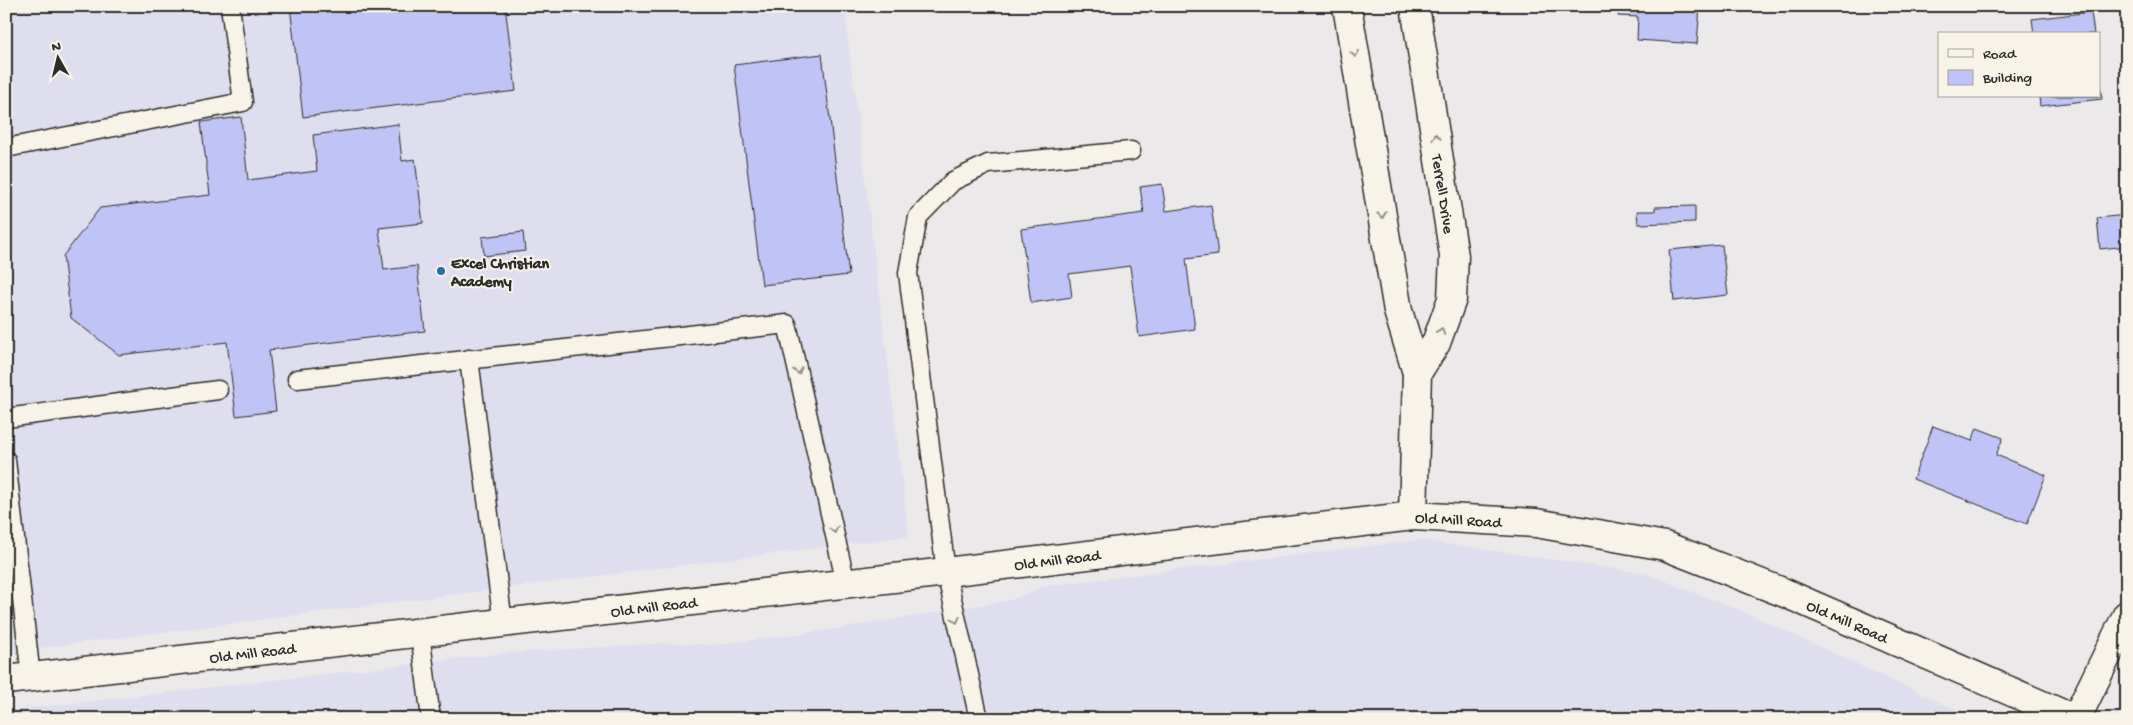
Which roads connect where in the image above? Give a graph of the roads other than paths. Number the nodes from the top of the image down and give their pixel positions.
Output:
1 (230, 6) edge
2 (1347, 6) edge
3 (1415, 6) edge
4 (6, 148) edge
5 (1131, 151) dead end
6 (469, 359) junction
7 (1417, 373) junction
8 (297, 379) dead end
9 (218, 390) dead end
10 (6, 418) edge
11 (6, 460) edge
12 (1413, 516) junction
13 (946, 572) junction
14 (846, 584) junction
15 (2127, 615) edge
16 (503, 623) junction
17 (420, 633) junction
18 (19, 678) edge
19 (431, 719) edge
20 (978, 719) edge
21 (2075, 719) edge

1 - 4 lane
2 -> 7 street, Terrell Drive
7 -> 3 street, Terrell Drive
5 - 13 lane
6 - 8 lane
6 -> 14 lane
6 - 16 lane
7 - 12 street, Terrell Drive
9 - 10 lane
11 - 18 lane
12 - 13 street, Old Mill Road
12 - 21 street, Old Mill Road
13 - 14 street, Old Mill Road
13 -> 20 lane
14 - 16 street, Old Mill Road
15 - 21 street
16 - 17 street, Old Mill Road
17 - 18 street, Old Mill Road
17 - 19 lane

